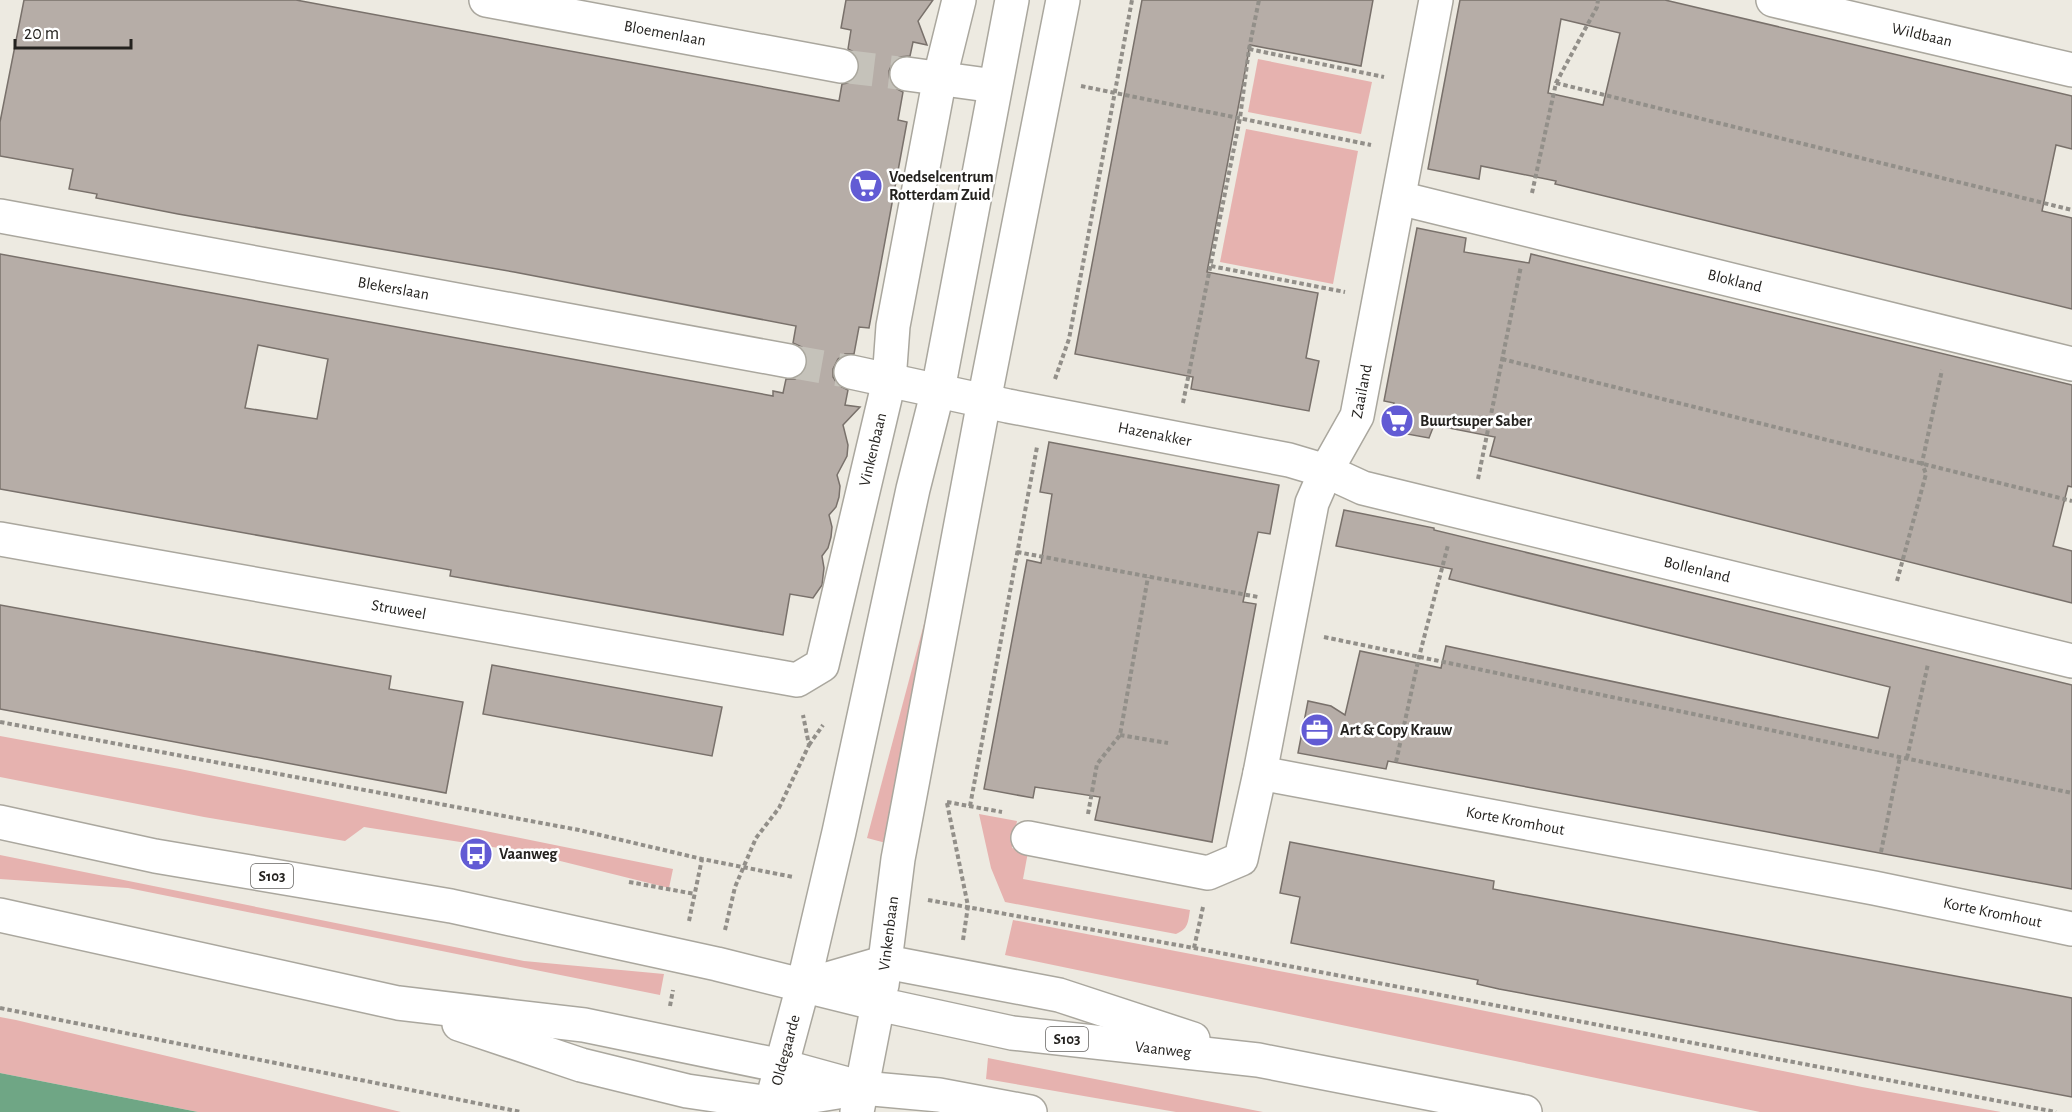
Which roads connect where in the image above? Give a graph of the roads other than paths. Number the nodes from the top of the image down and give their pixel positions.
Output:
1 (486, 0) edge
2 (959, 0) edge
3 (1012, 0) edge
4 (1063, 0) edge
5 (1436, 0) edge
6 (1773, 0) edge
7 (841, 66) tunnel mouth
8 (2072, 70) edge
9 (907, 74) tunnel mouth
10 (940, 77) junction
11 (995, 86) junction
12 (1399, 198) junction
13 (0, 216) edge
14 (789, 361) tunnel mouth
15 (2072, 364) edge
16 (851, 372) tunnel mouth
17 (913, 385) junction
18 (984, 401) junction
19 (1326, 471) junction
20 (0, 539) edge
21 (2072, 661) edge
22 (797, 680) joint
23 (1260, 773) junction
24 (0, 822) edge
25 (1028, 838) road end
26 (0, 915) edge
27 (2072, 929) edge
28 (886, 962) junction
29 (803, 987) junction
30 (398, 1003) junction
31 (878, 1004) junction
32 (1258, 1060) junction
33 (782, 1066) junction
34 (860, 1100) edge
35 (770, 1108) edge
36 (1030, 1112) edge
37 (1525, 1112) edge

1 - 7 main road, Bloemenlaan
2 - 10 main road, Vinkenbaan
3 - 11 main road, Vinkenbaan
4 - 18 main road, Vinkenbaan
5 - 12 main road, Zaailand
6 - 8 main road, Wildbaan
9 - 10 main road
10 - 11 main road
10 - 17 main road, Vinkenbaan
11 - 17 main road, Vinkenbaan
12 - 15 main road, Blokland
12 - 19 main road, Zaailand
13 - 14 main road, Blekerslaan
16 - 17 main road
17 - 18 main road
17 - 22 main road, Vinkenbaan
17 - 29 main road, Vinkenbaan
18 - 19 main road, Hazenakker
18 - 28 main road, Vinkenbaan
19 - 21 main road, Bollenland
19 - 23 main road, Zaailand
20 - 22 main road, Struweel
23 - 25 main road
23 - 27 main road, Korte Kromhout
24 - 29 main road, Vaanweg / S103
26 - 30 main road
28 - 29 main road
28 - 31 main road, Vinkenbaan
28 - 32 main road
29 - 31 main road, Vaanweg / S103
29 - 33 main road, Oldegaarde
30 - 33 main road
30 - 35 main road
31 - 32 main road, Vaanweg / S103
31 - 34 main road
32 - 37 main road, Vaanweg / S103
33 - 34 main road
33 - 35 main road, Oldegaarde
34 - 35 main road
34 - 36 main road

